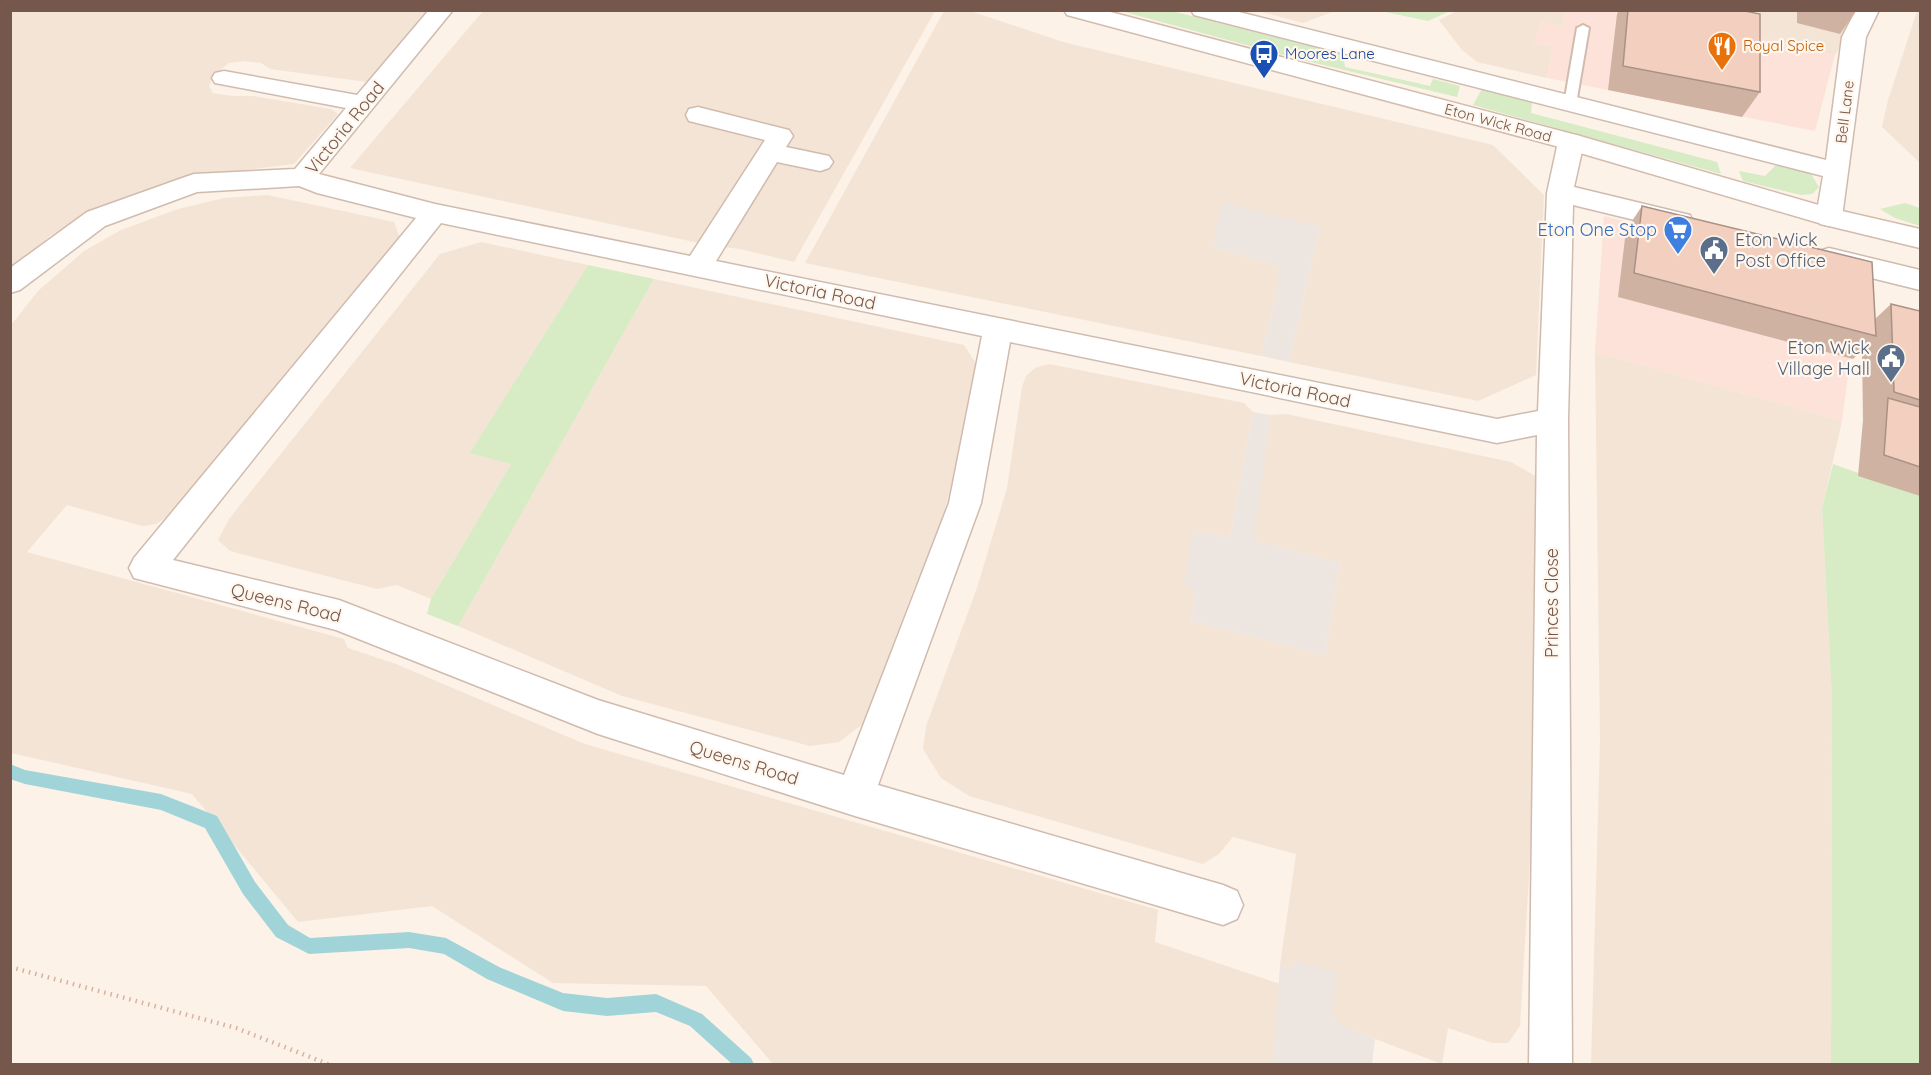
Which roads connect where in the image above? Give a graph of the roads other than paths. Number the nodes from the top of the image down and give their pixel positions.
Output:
1 (442, 10) edge
2 (1075, 10) edge
3 (1202, 10) edge
4 (1868, 10) edge
5 (1583, 28) dead end
6 (224, 78) dead end
7 (364, 104) junction
8 (1570, 104) junction
9 (698, 115) dead end
10 (1571, 142) junction
11 (770, 152) junction
12 (820, 162) dead end
13 (1837, 171) junction
14 (302, 177) junction
15 (1560, 193) junction
16 (435, 213) junction
17 (1829, 217) junction
18 (1699, 227) edge
19 (1920, 239) edge
20 (1804, 252) edge
21 (698, 266) junction
22 (1920, 280) edge
23 (10, 283) edge
24 (998, 329) junction
25 (1553, 420) junction
26 (855, 797) junction
27 (1223, 905) dead end
28 (1551, 1065) edge

1 - 7 street, Victoria Road
2 - 10 street, Eton Wick Road
3 - 8 street
4 - 13 street, Bell Lane
5 - 8 lane
6 - 7 street
7 - 14 street, Victoria Road
8 - 13 street
9 - 11 street
10 - 15 street, Princes Close
10 - 17 street, Eton Wick Road
11 - 12 street
11 - 21 street
13 - 17 street, Bell Lane
14 - 16 street, Victoria Road
14 - 23 street
15 - 18 street
15 - 25 street, Princes Close
16 - 21 street, Victoria Road
16 - 26 street, Queens Road
17 - 19 street, Eton Wick Road
20 - 22 street
21 - 24 street, Victoria Road
24 - 25 street, Victoria Road
24 - 26 street
25 - 28 street, Princes Close
26 - 27 street, Queens Road

